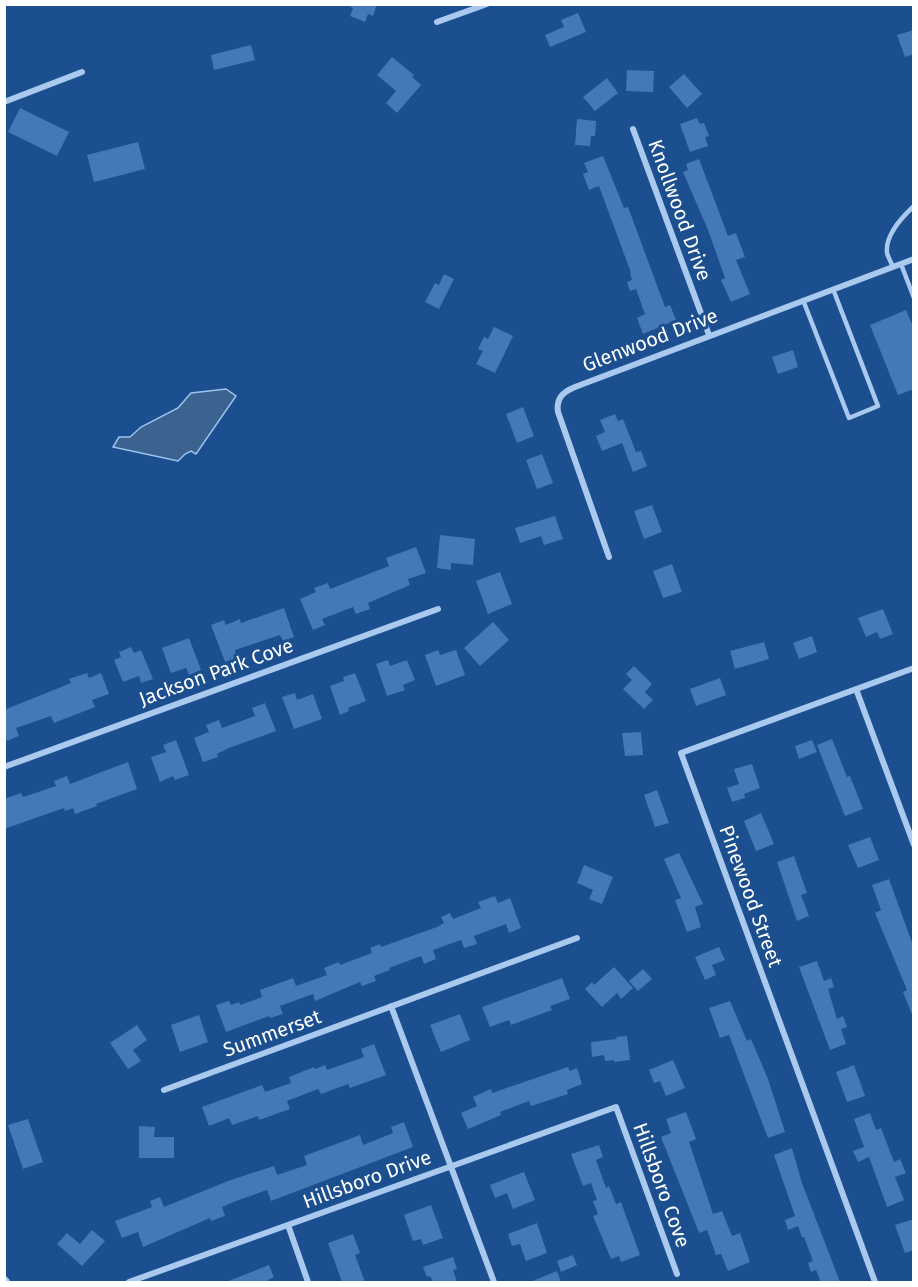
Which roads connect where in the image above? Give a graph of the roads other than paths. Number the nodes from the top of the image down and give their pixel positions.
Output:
1 (487, 4) edge
2 (437, 22) dead end
3 (82, 72) dead end
4 (4, 102) edge
5 (633, 129) dead end
6 (914, 206) edge
7 (914, 259) edge
8 (901, 264) junction
9 (893, 267) junction
10 (833, 289) junction
11 (914, 298) edge
12 (803, 300) junction
13 (709, 335) junction
14 (609, 557) dead end
15 (438, 609) dead end
16 (914, 668) edge
17 (856, 689) junction
18 (4, 767) edge
19 (914, 845) edge
20 (577, 938) dead end
21 (391, 1006) junction
22 (164, 1090) dead end
23 (615, 1107) joint
24 (450, 1167) junction
25 (288, 1225) junction
26 (677, 1274) dead end
27 (129, 1282) edge
28 (308, 1282) edge
29 (494, 1282) edge
30 (875, 1282) edge

1 - 2 street
3 - 4 street
5 - 13 street, Knollwood Drive
6 - 9 lane
7 - 8 street, Glenwood Drive
8 - 9 street, Glenwood Drive
8 - 11 lane
9 - 10 street, Glenwood Drive
10 - 12 street, Glenwood Drive
10 - 12 lane
12 - 13 street, Glenwood Drive
13 - 14 street, Glenwood Drive
15 - 18 street, Jackson Park Cove
16 - 17 street, Pinewood Street
17 - 19 street
17 - 30 street, Pinewood Street
20 - 21 street, Summerset
21 - 22 street, Summerset
21 - 24 street
23 - 24 street, Hillsboro Drive
23 - 26 street, Hillsboro Cove
24 - 25 street, Hillsboro Drive
24 - 29 street
25 - 27 street, Hillsboro Drive
25 - 28 street

